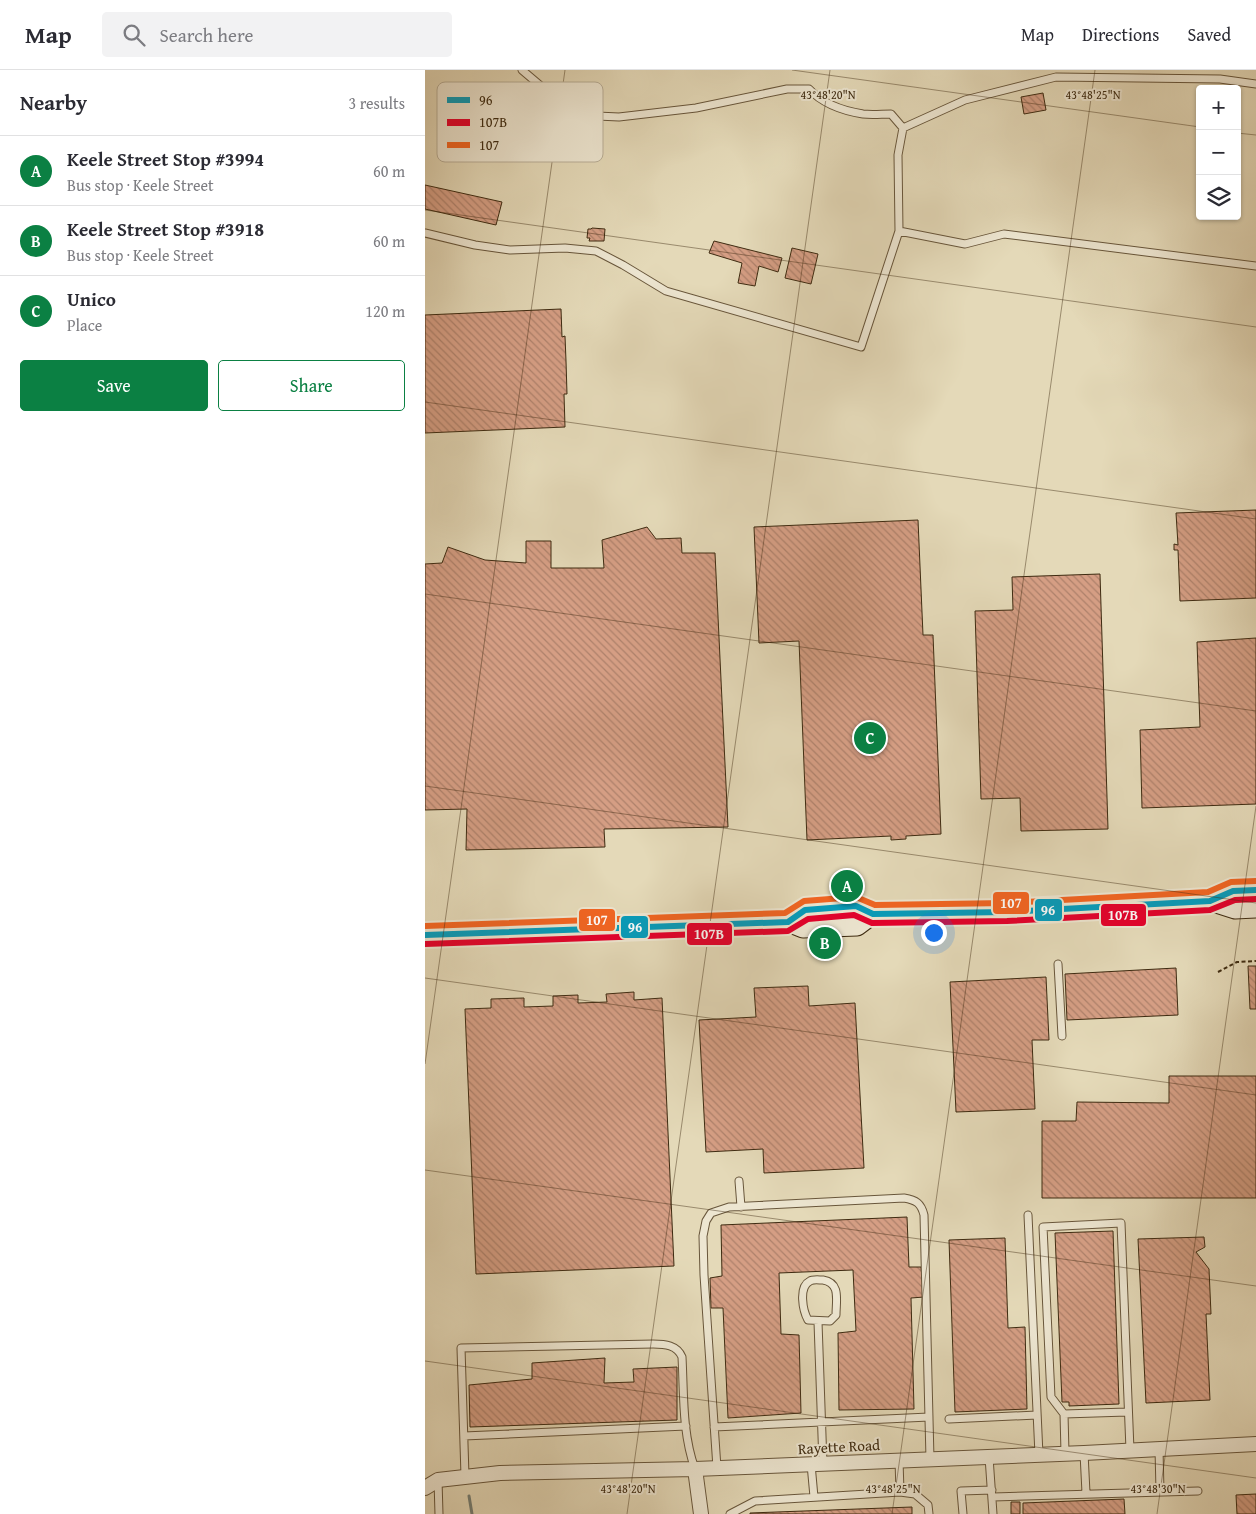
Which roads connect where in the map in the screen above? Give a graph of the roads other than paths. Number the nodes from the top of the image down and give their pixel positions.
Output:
1 (523, 70) edge
2 (537, 82) edge
3 (1256, 84) edge
4 (603, 116) edge
5 (903, 128) junction
6 (899, 231) junction
7 (425, 233) edge
8 (1256, 266) edge
9 (1256, 890) edge
10 (1210, 901) junction
11 (1256, 908) edge
12 (425, 935) edge
13 (1058, 964) dead end
14 (1062, 1036) dead end
15 (739, 1181) dead end
16 (741, 1207) junction
17 (1028, 1215) dead end
18 (818, 1322) junction
19 (1127, 1412) junction
20 (1064, 1414) junction
21 (1037, 1415) junction
22 (929, 1417) junction
23 (949, 1419) dead end
24 (822, 1423) junction
25 (686, 1426) junction
26 (714, 1427) junction
27 (464, 1436) junction
28 (1256, 1444) edge
29 (1159, 1448) junction
30 (1129, 1450) junction
31 (1065, 1453) junction
32 (1084, 1453) junction
33 (1039, 1455) junction
34 (989, 1457) junction
35 (930, 1459) junction
36 (899, 1460) junction
37 (817, 1464) junction
38 (717, 1468) junction
39 (695, 1469) junction
40 (465, 1476) junction
41 (438, 1480) junction
42 (425, 1488) edge
43 (1160, 1491) junction
44 (1198, 1491) dead end
45 (900, 1492) junction
46 (1086, 1493) junction
47 (992, 1494) junction
48 (814, 1497) junction
49 (439, 1514) edge
50 (701, 1514) edge
51 (730, 1514) edge
52 (929, 1514) edge
53 (963, 1514) edge
54 (993, 1514) edge

1 - 2 lane
3 - 5 lane
4 - 5 lane
5 - 6 lane
6 - 7 lane
6 - 8 lane
9 - 10 main road
10 - 11 main road
10 - 12 main road
13 - 14 lane
15 - 16 lane
16 - 22 lane
16 - 26 lane
17 - 21 lane
18 - 18 lane
18 - 24 lane
19 - 20 lane
19 - 20 lane
19 - 30 lane
20 - 31 lane
21 - 23 lane
21 - 33 lane
22 - 24 lane
22 - 35 lane
24 - 26 lane
24 - 37 lane
25 - 27 lane
25 - 27 lane
25 - 39 lane
26 - 38 lane
27 - 40 lane
28 - 29 street, Rayette Road
29 - 30 street, Rayette Road
29 - 43 lane
30 - 32 street, Rayette Road
31 - 32 street, Rayette Road
31 - 33 street, Rayette Road
32 - 46 lane
33 - 34 street, Rayette Road
34 - 35 street, Rayette Road
34 - 47 lane
35 - 36 street, Rayette Road
36 - 37 street, Rayette Road
36 - 45 lane
37 - 38 street, Rayette Road
37 - 48 lane
38 - 39 street, Rayette Road
39 - 40 street, Rayette Road
39 - 50 street
40 - 41 street, Rayette Road
41 - 42 street, Rayette Road
41 - 49 lane
43 - 44 lane
43 - 46 lane
45 - 48 lane
45 - 52 lane
46 - 47 lane
47 - 53 lane
47 - 54 lane
48 - 51 lane

